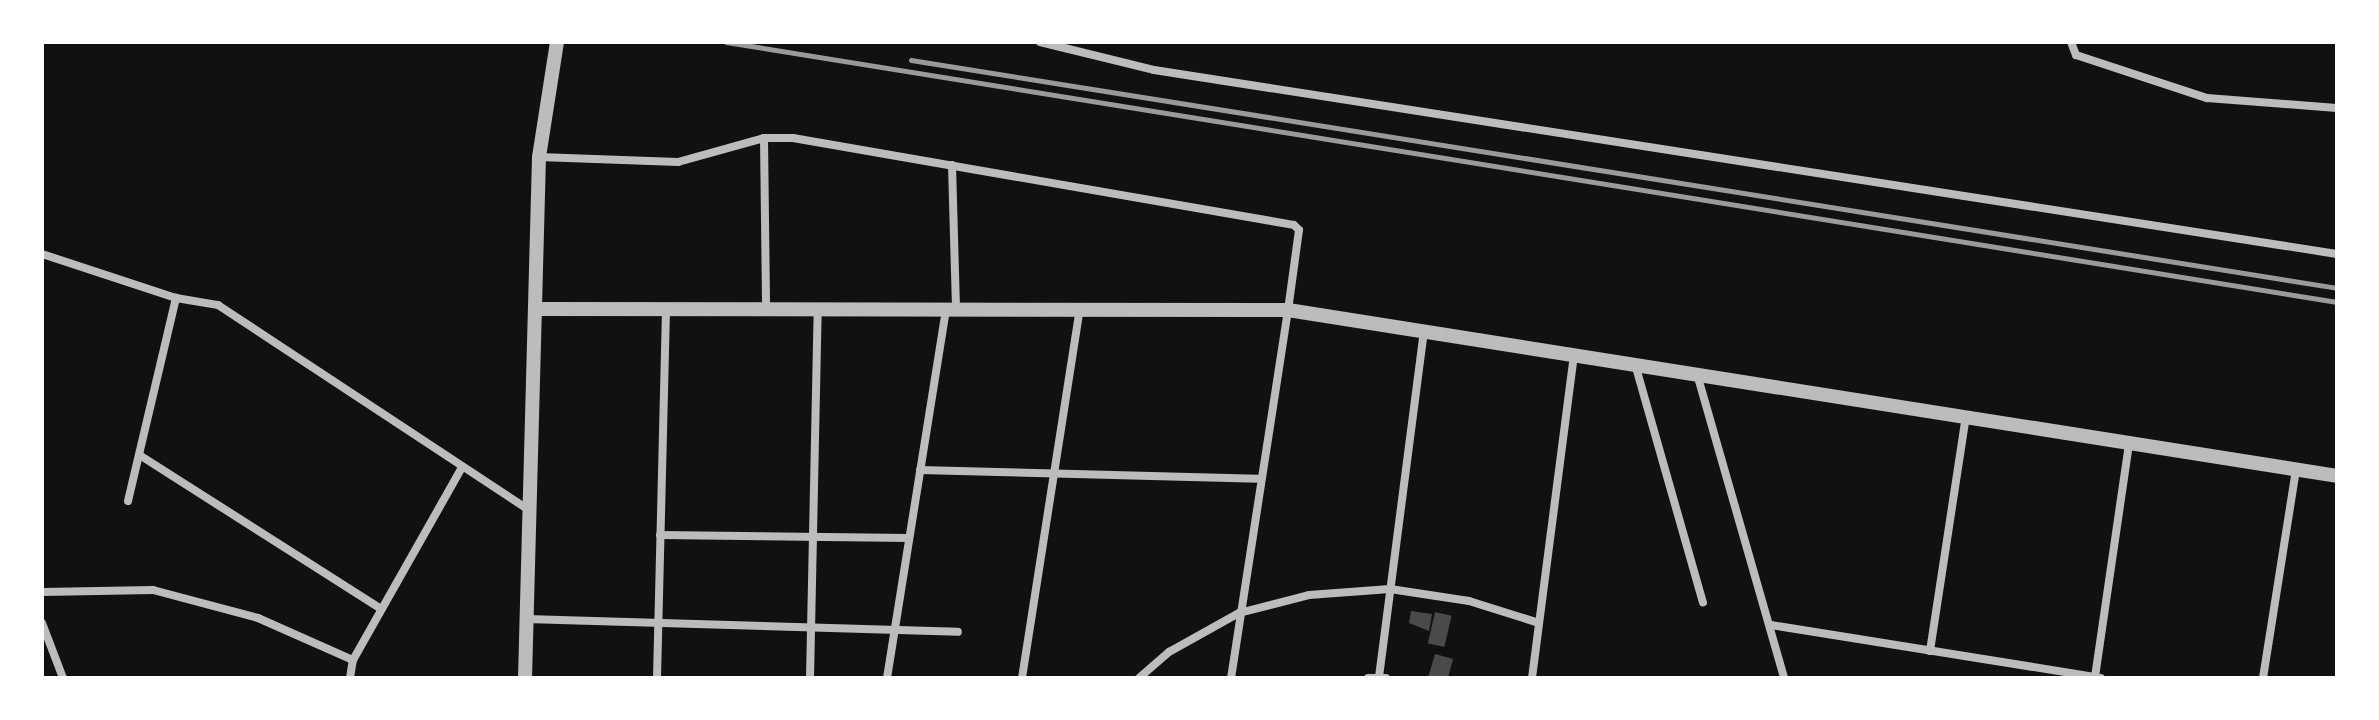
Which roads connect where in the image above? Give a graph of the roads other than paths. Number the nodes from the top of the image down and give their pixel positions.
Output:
1 (557, 42) edge
2 (1040, 42) edge
3 (2071, 42) edge
4 (2337, 108) edge
5 (764, 138) junction
6 (539, 157) junction
7 (952, 165) junction
8 (42, 254) edge
9 (2337, 254) edge
10 (176, 298) junction
11 (535, 309) junction
12 (666, 309) junction
13 (766, 309) junction
14 (818, 309) junction
15 (951, 309) junction
16 (1080, 309) junction
17 (1288, 310) junction
18 (1425, 329) junction
19 (1575, 353) junction
20 (1635, 363) junction
21 (1696, 373) junction
22 (1966, 417) junction
23 (2129, 444) junction
24 (141, 456) junction
25 (462, 467) junction
26 (920, 470) junction
27 (2296, 470) junction
28 (1053, 475) junction
29 (2337, 476) edge
30 (1258, 479) junction
31 (128, 501) dead end
32 (530, 511) junction
33 (660, 535) junction
34 (813, 536) junction
35 (909, 538) junction
36 (1390, 589) junction
37 (42, 592) edge
38 (1703, 602) dead end
39 (381, 609) junction
40 (1239, 613) junction
41 (526, 619) junction
42 (42, 623) edge
43 (658, 623) junction
44 (1539, 623) junction
45 (1771, 625) junction
46 (811, 628) junction
47 (895, 630) junction
48 (958, 632) dead end
49 (1930, 651) junction
50 (353, 660) junction
51 (1379, 677) edge
52 (2095, 677) edge
53 (63, 678) edge
54 (350, 678) edge
55 (525, 678) edge
56 (657, 678) edge
57 (810, 678) edge
58 (887, 678) edge
59 (1022, 678) edge
60 (1139, 678) edge
61 (1231, 678) edge
62 (1368, 678) edge
63 (1386, 678) edge
64 (1532, 678) edge
65 (1784, 678) edge
66 (2101, 678) edge
67 (2263, 678) edge

1 - 6 street
2 - 9 street
3 - 4 street
5 - 6 street
5 - 7 street
5 - 13 street
6 - 11 street
7 - 15 street
7 - 17 street
8 - 10 street
10 - 24 street
10 - 25 street
11 - 12 street
11 - 32 street
12 - 13 street
12 - 33 street
13 - 14 street
14 - 15 street
14 - 34 street
15 - 16 street
15 - 26 street
16 - 17 street
16 - 28 street
17 - 18 street
17 - 30 street
18 - 19 street
18 - 36 street
19 - 20 street
19 - 44 street
20 - 21 street
20 - 38 street
21 - 22 street
21 - 45 street
22 - 23 street
22 - 49 street
23 - 27 street
23 - 52 street
24 - 31 street
24 - 39 street
25 - 32 street
25 - 39 street
26 - 28 street
26 - 35 street
27 - 29 street
27 - 67 street
28 - 30 street
28 - 59 street
30 - 40 street
32 - 41 street
33 - 34 street
33 - 43 street
34 - 35 street
34 - 46 street
35 - 47 street
36 - 40 street
36 - 44 street
36 - 51 street
37 - 50 street
39 - 50 street
40 - 60 street
40 - 61 street
41 - 43 street
41 - 55 street
42 - 53 street
43 - 46 street
43 - 56 street
44 - 64 street
45 - 49 street
45 - 65 street
46 - 47 street
46 - 57 street
47 - 48 street
47 - 58 street
49 - 52 street
50 - 54 street
51 - 62 street
51 - 63 street
52 - 66 street

